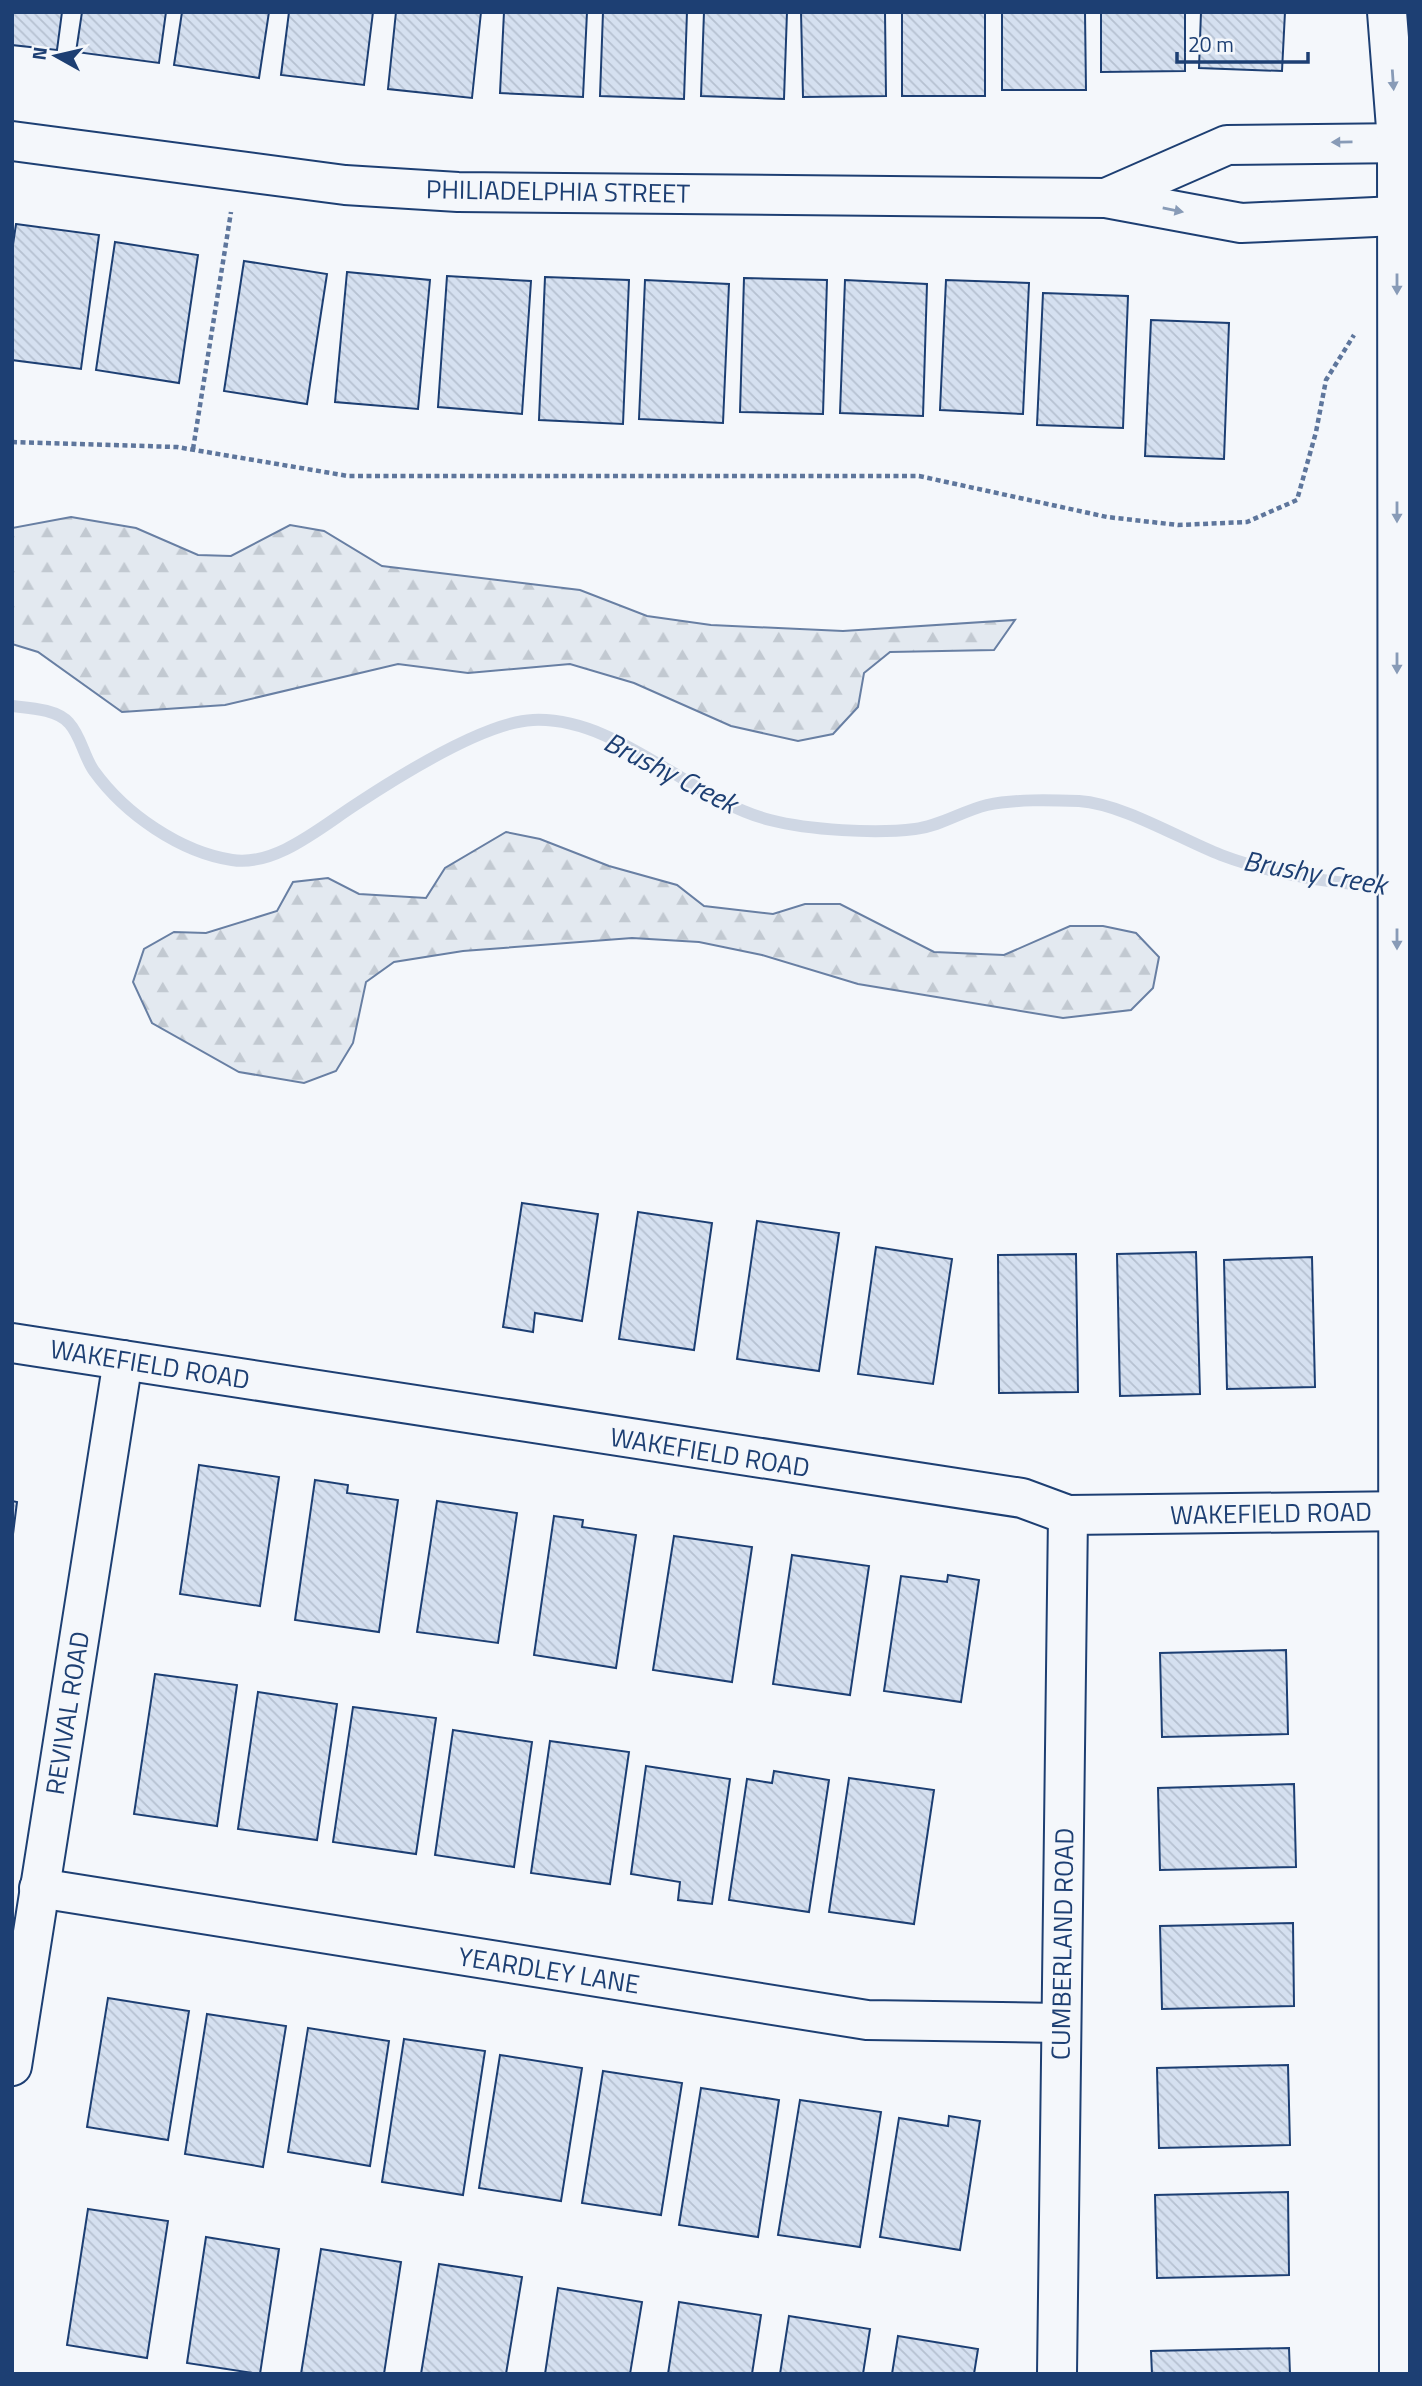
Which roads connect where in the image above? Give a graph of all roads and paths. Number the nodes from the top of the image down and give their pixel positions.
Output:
1 (1387, 12) edge
2 (12, 141) edge
3 (1404, 142) edge
4 (238, 170) junction
5 (1106, 198) junction
6 (1403, 213) edge
7 (1357, 331) dead end
8 (12, 442) edge
9 (192, 449) junction
10 (12, 1343) edge
11 (122, 1360) junction
12 (1404, 1511) edge
13 (1068, 1515) junction
14 (39, 1888) junction
15 (1061, 2023) junction
16 (12, 2066) edge
17 (1057, 2374) edge
18 (1399, 2374) edge

1 -> 3 street
2 - 4 street, PHILIADELPHIA STREET
3 -> 5 street, PHILIADELPHIA STREET
3 - 6 street
4 - 5 street, PHILIADELPHIA STREET
4 - 9 path
5 -> 6 street, PHILIADELPHIA STREET
6 -> 12 street
7 - 9 path
8 - 9 path
10 - 11 street, WAKEFIELD ROAD
11 - 13 street, WAKEFIELD ROAD
11 - 14 street, REVIVAL ROAD
12 - 13 street, WAKEFIELD ROAD
12 - 18 street
13 - 15 street, CUMBERLAND ROAD
14 - 15 street, YEARDLEY LANE
14 - 16 street, REVIVAL ROAD
15 - 17 street, CUMBERLAND ROAD

